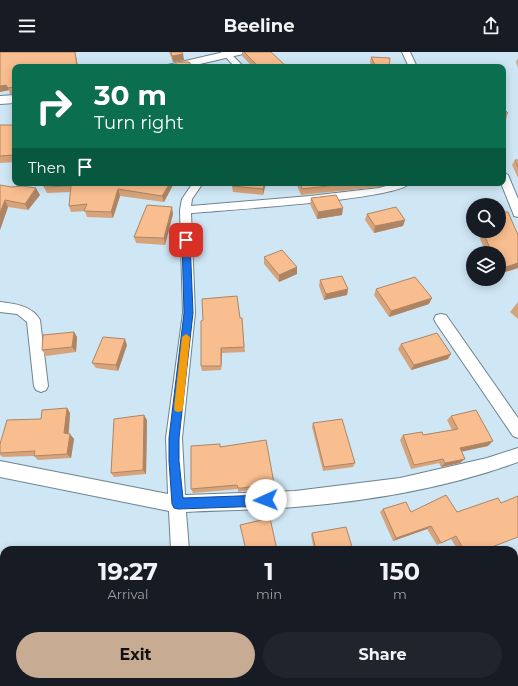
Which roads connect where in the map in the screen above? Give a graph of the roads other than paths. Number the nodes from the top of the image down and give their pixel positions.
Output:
1 (406, 52) edge
2 (231, 53) edge
3 (185, 64) edge
4 (238, 64) edge
5 (412, 64) edge
6 (12, 99) edge
7 (0, 100) edge
8 (506, 183) edge
9 (196, 186) edge
10 (398, 186) edge
11 (185, 210) junction
12 (518, 213) edge
13 (0, 307) edge
14 (441, 319) dead end
15 (41, 386) dead end
16 (518, 432) edge
17 (518, 455) edge
18 (0, 469) edge
19 (178, 504) junction
20 (180, 546) edge

1 - 5 street
2 - 3 main road
2 - 4 street
6 - 7 main road
8 - 12 street
9 - 11 street
10 - 11 street
11 - 19 street
13 - 15 street
14 - 16 street
17 - 19 street
18 - 19 street
19 - 20 street

